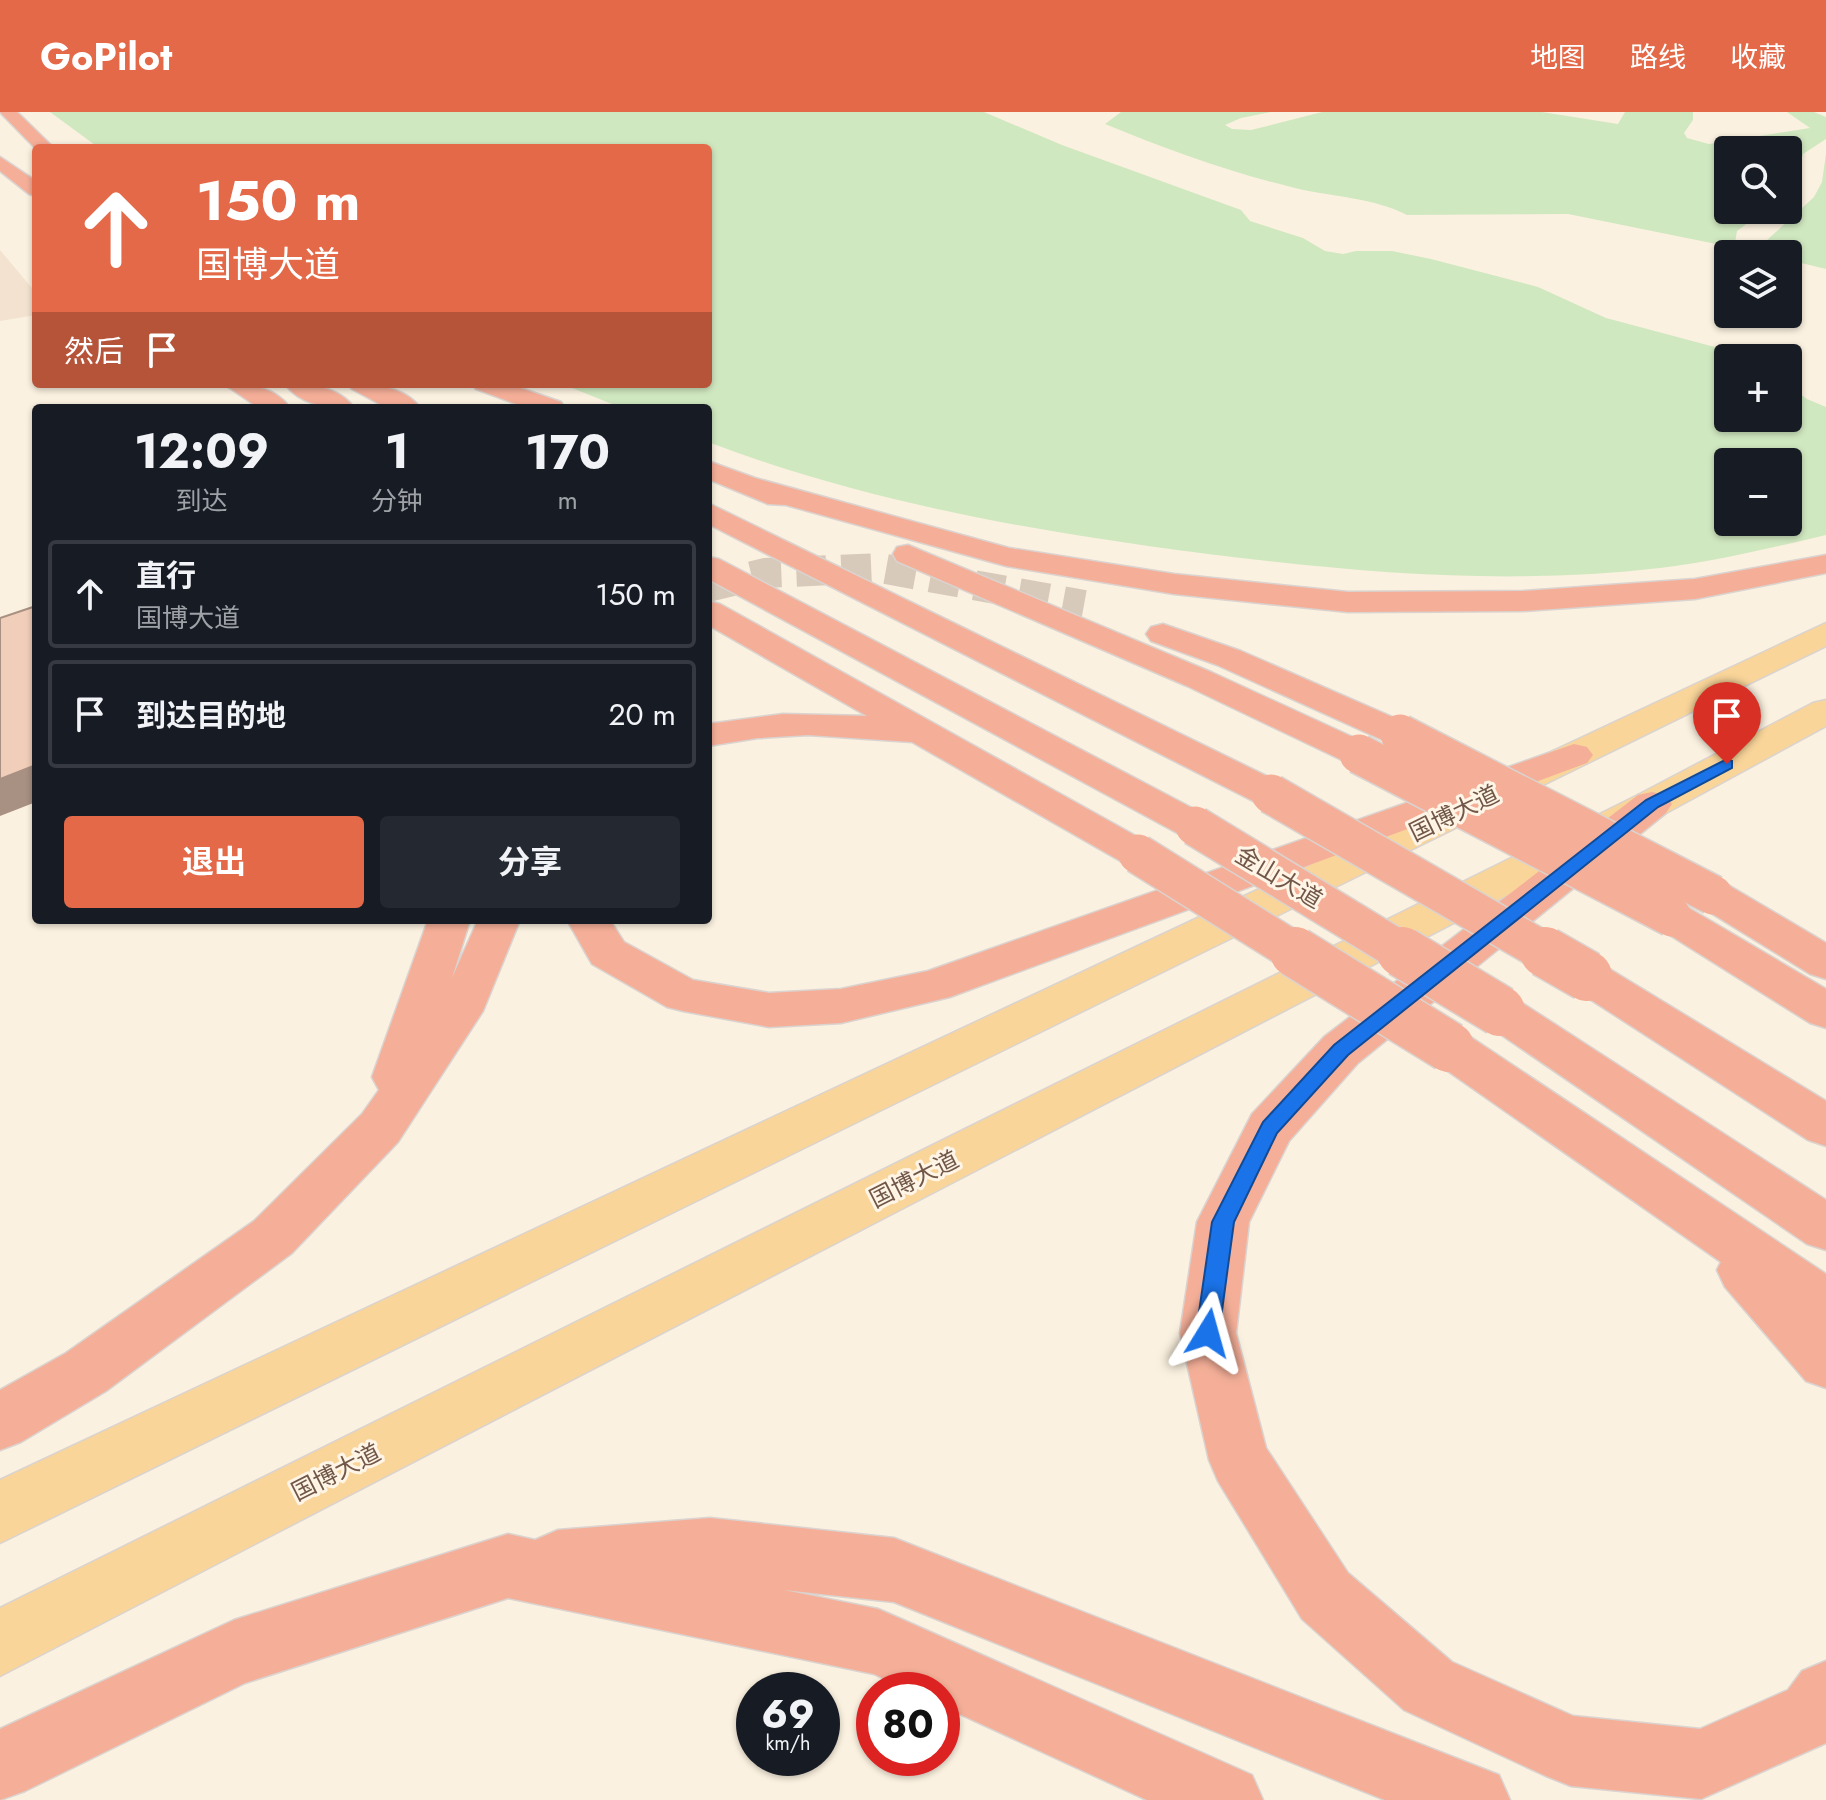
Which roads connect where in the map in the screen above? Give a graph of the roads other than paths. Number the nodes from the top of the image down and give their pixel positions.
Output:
1 (7, 112) edge
2 (41, 144) edge
3 (0, 162) edge
4 (32, 187) edge
5 (244, 388) edge
6 (305, 388) edge
7 (369, 388) edge
8 (465, 388) edge
9 (496, 388) edge
10 (270, 404) edge
11 (334, 404) edge
12 (399, 404) edge
13 (496, 404) edge
14 (541, 404) edge
15 (712, 471) edge
16 (752, 486) junction
17 (712, 514) edge
18 (1826, 564) edge
19 (712, 568) edge
20 (1084, 605) tunnel mouth
21 (712, 613) edge
22 (1826, 633) edge
23 (1826, 711) edge
24 (712, 734) edge
25 (935, 736) junction
26 (1574, 755) junction
27 (1652, 804) junction
28 (448, 924) edge
29 (497, 924) edge
30 (590, 924) edge
31 (1826, 963) edge
32 (1826, 1011) edge
33 (1826, 1126) edge
34 (380, 1128) junction
35 (1679, 1202) junction
36 (1826, 1228) edge
37 (1826, 1304) edge
38 (1826, 1362) edge
39 (0, 1422) edge
40 (0, 1512) edge
41 (508, 1566) junction
42 (0, 1643) edge
43 (1826, 1695) edge
44 (0, 1766) edge
45 (1227, 1800) edge
46 (1474, 1800) edge

1 - 2 highway
3 - 4 highway
5 - 10 highway
6 - 11 highway
7 - 12 highway
8 - 13 highway
9 - 14 highway
15 - 16 highway
16 - 18 highway
16 - 32 highway, bridge
17 - 33 highway, bridge
19 - 36 highway, 金山大道, bridge
20 - 31 highway, bridge
21 - 25 highway
22 - 26 main road, 国博大道
23 - 27 main road, 国博大道
24 - 25 highway
25 - 35 highway, bridge
26 - 30 highway
26 - 40 main road, 国博大道
27 - 42 main road, 国博大道
27 - 43 highway
28 - 34 highway
29 - 34 highway
34 - 39 highway
35 - 37 highway
35 - 38 highway
41 - 44 highway
41 - 45 highway
41 - 46 highway

